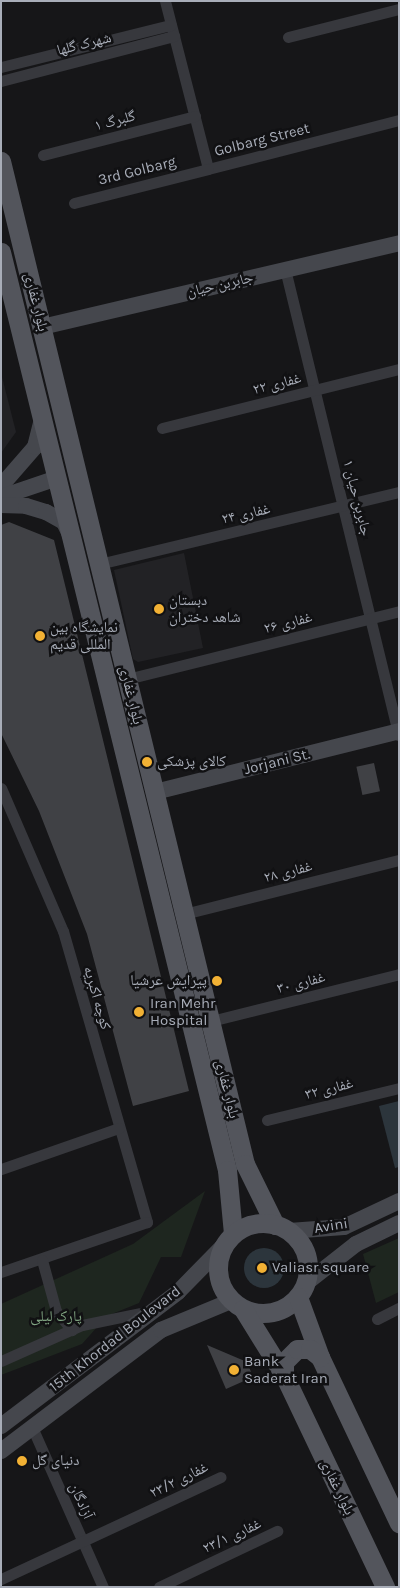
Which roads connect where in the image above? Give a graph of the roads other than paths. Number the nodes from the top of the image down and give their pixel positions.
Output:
1 (165, 1) edge
2 (399, 9) edge
3 (172, 30) junction
4 (288, 37) dead end
5 (1, 68) edge
6 (1, 80) edge
7 (195, 116) junction
8 (399, 120) edge
9 (43, 156) dead end
10 (1, 160) edge
11 (208, 169) junction
12 (74, 203) dead end
13 (399, 242) edge
14 (1, 252) edge
15 (285, 269) junction
16 (42, 327) junction
17 (399, 369) edge
18 (315, 390) junction
19 (42, 419) junction
20 (162, 428) dead end
21 (57, 478) junction
22 (1, 486) edge
23 (399, 492) edge
24 (1, 497) edge
25 (1, 505) edge
26 (343, 506) junction
27 (72, 539) junction
28 (99, 564) junction
29 (399, 611) edge
30 (370, 618) junction
31 (127, 679) junction
32 (398, 732) edge
33 (1, 788) edge
34 (155, 792) junction
35 (399, 860) edge
36 (184, 914) junction
37 (399, 974) edge
38 (210, 1021) junction
39 (399, 1088) edge
40 (267, 1120) dead end
41 (119, 1128) junction
42 (1, 1169) edge
43 (399, 1201) edge
44 (399, 1224) edge
45 (282, 1228) junction
46 (228, 1240) junction
47 (42, 1260) junction
48 (1, 1272) edge
49 (301, 1290) junction
50 (237, 1305) junction
51 (399, 1308) edge
52 (154, 1310) junction
53 (377, 1319) dead end
54 (72, 1330) junction
55 (320, 1356) junction
56 (1, 1361) edge
57 (284, 1375) junction
58 (1, 1426) edge
59 (32, 1427) junction
60 (1, 1451) edge
61 (221, 1477) dead end
62 (399, 1523) edge
63 (277, 1531) dead end
64 (84, 1542) junction
65 (1, 1579) edge
66 (104, 1587) edge
67 (159, 1587) edge
68 (385, 1587) edge

1 - 3 street, Golbarg Street
2 - 4 street
3 - 5 street, شهرک گلها
3 - 6 street, شهرک گلها
3 - 7 street, Golbarg Street
7 - 9 street, گلبرگ ۱
7 - 11 street, Golbarg Street
8 - 11 street, Golbarg Street
10 - 16 main road, بلوار غفاری
11 - 12 street, 3rd Golbarg
13 - 15 street, جابربن حیان
14 - 19 main road, بلوار غفاری
15 - 16 street, جابربن حیان
15 - 18 street, جابربن حیان ۱
16 - 28 main road, بلوار غفاری
17 - 18 street, غفاری ۲۲
18 - 20 street, غفاری ۲۲
18 - 26 street, جابربن حیان ۱
19 - 21 main road, بلوار غفاری
19 - 22 street
21 - 24 street
21 - 27 main road, بلوار غفاری
23 - 26 street, غفاری ۲۴
25 - 27 street
26 - 28 street, غفاری ۲۴
26 - 30 street, جابربن حیان ۱
27 - 46 main road, بلوار غفاری
28 - 31 main road, بلوار غفاری
29 - 30 street, غفاری ۲۶
30 - 31 street, غفاری ۲۶
30 - 32 street, جابربن حیان ۱
31 - 34 main road, بلوار غفاری
32 - 34 street, Jorjani St.
33 - 41 street, کوچه اکبریه
34 - 36 main road, بلوار غفاری
35 - 36 street, غفاری ۲۸
36 - 38 main road, بلوار غفاری
37 - 38 street, غفاری ۳۰
38 - 45 main road, بلوار غفاری
39 - 40 street, غفاری ۳۲
41 - 42 street
41 - 47 street, کوچه اکبریه
43 - 45 street, Avini
44 - 49 street, Avini
45 - 46 main road
45 - 49 main road
46 - 50 main road
46 - 52 street, 15th Khordad Boulevard
47 - 48 street
47 - 54 street
49 - 50 main road
49 - 55 main road
50 - 57 main road, بلوار غفاری
50 - 59 street, 15th Khordad Boulevard
51 - 53 street
52 - 54 street
52 - 58 street, 15th Khordad Boulevard
54 - 56 street
55 - 57 main road
55 - 62 main road
57 - 68 main road, بلوار غفاری
59 - 60 street, 15th Khordad Boulevard
59 - 64 street, آزادگان
61 - 64 street, غفاری ۲۳/۲
63 - 67 street, غفاری ۲۳/۱
64 - 65 street, غفاری ۲۳/۲
64 - 66 street, آزادگان

